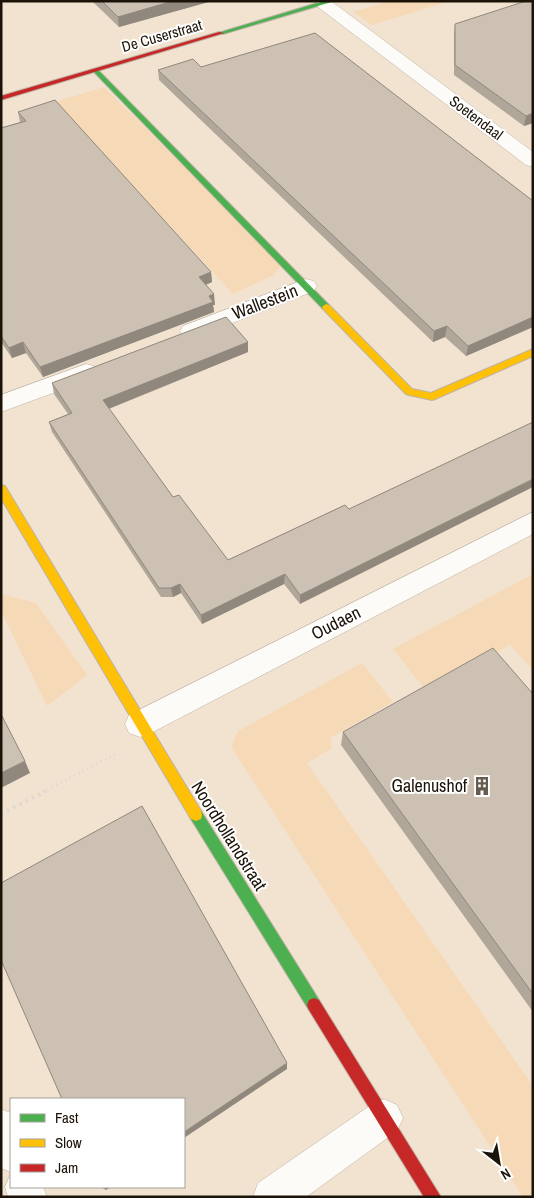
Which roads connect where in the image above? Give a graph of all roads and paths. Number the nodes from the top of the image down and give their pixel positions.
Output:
1 (328, 2) edge
2 (96, 71) junction
3 (1, 98) edge
4 (533, 161) edge
5 (306, 286) junction
6 (167, 340) edge
7 (533, 352) edge
8 (103, 365) edge
9 (1, 404) edge
10 (1, 489) edge
11 (533, 522) edge
12 (144, 731) junction
13 (1, 814) edge
14 (384, 1118) junction
15 (1, 1128) edge
16 (10, 1150) edge
17 (272, 1197) edge
18 (433, 1197) edge

1 - 2 street, De Cuserstraat
1 - 4 street, Soetendaal
2 - 3 street, De Cuserstraat
2 - 5 street, Wallestein
5 - 6 street, Wallestein
5 - 7 street, Wallestein
8 - 9 street
10 - 12 street, Noordhollandstraat
11 - 12 street, Oudaen
12 - 13 path
12 - 14 street, Noordhollandstraat
14 - 17 street
14 - 18 street, Noordhollandstraat
15 - 16 street

